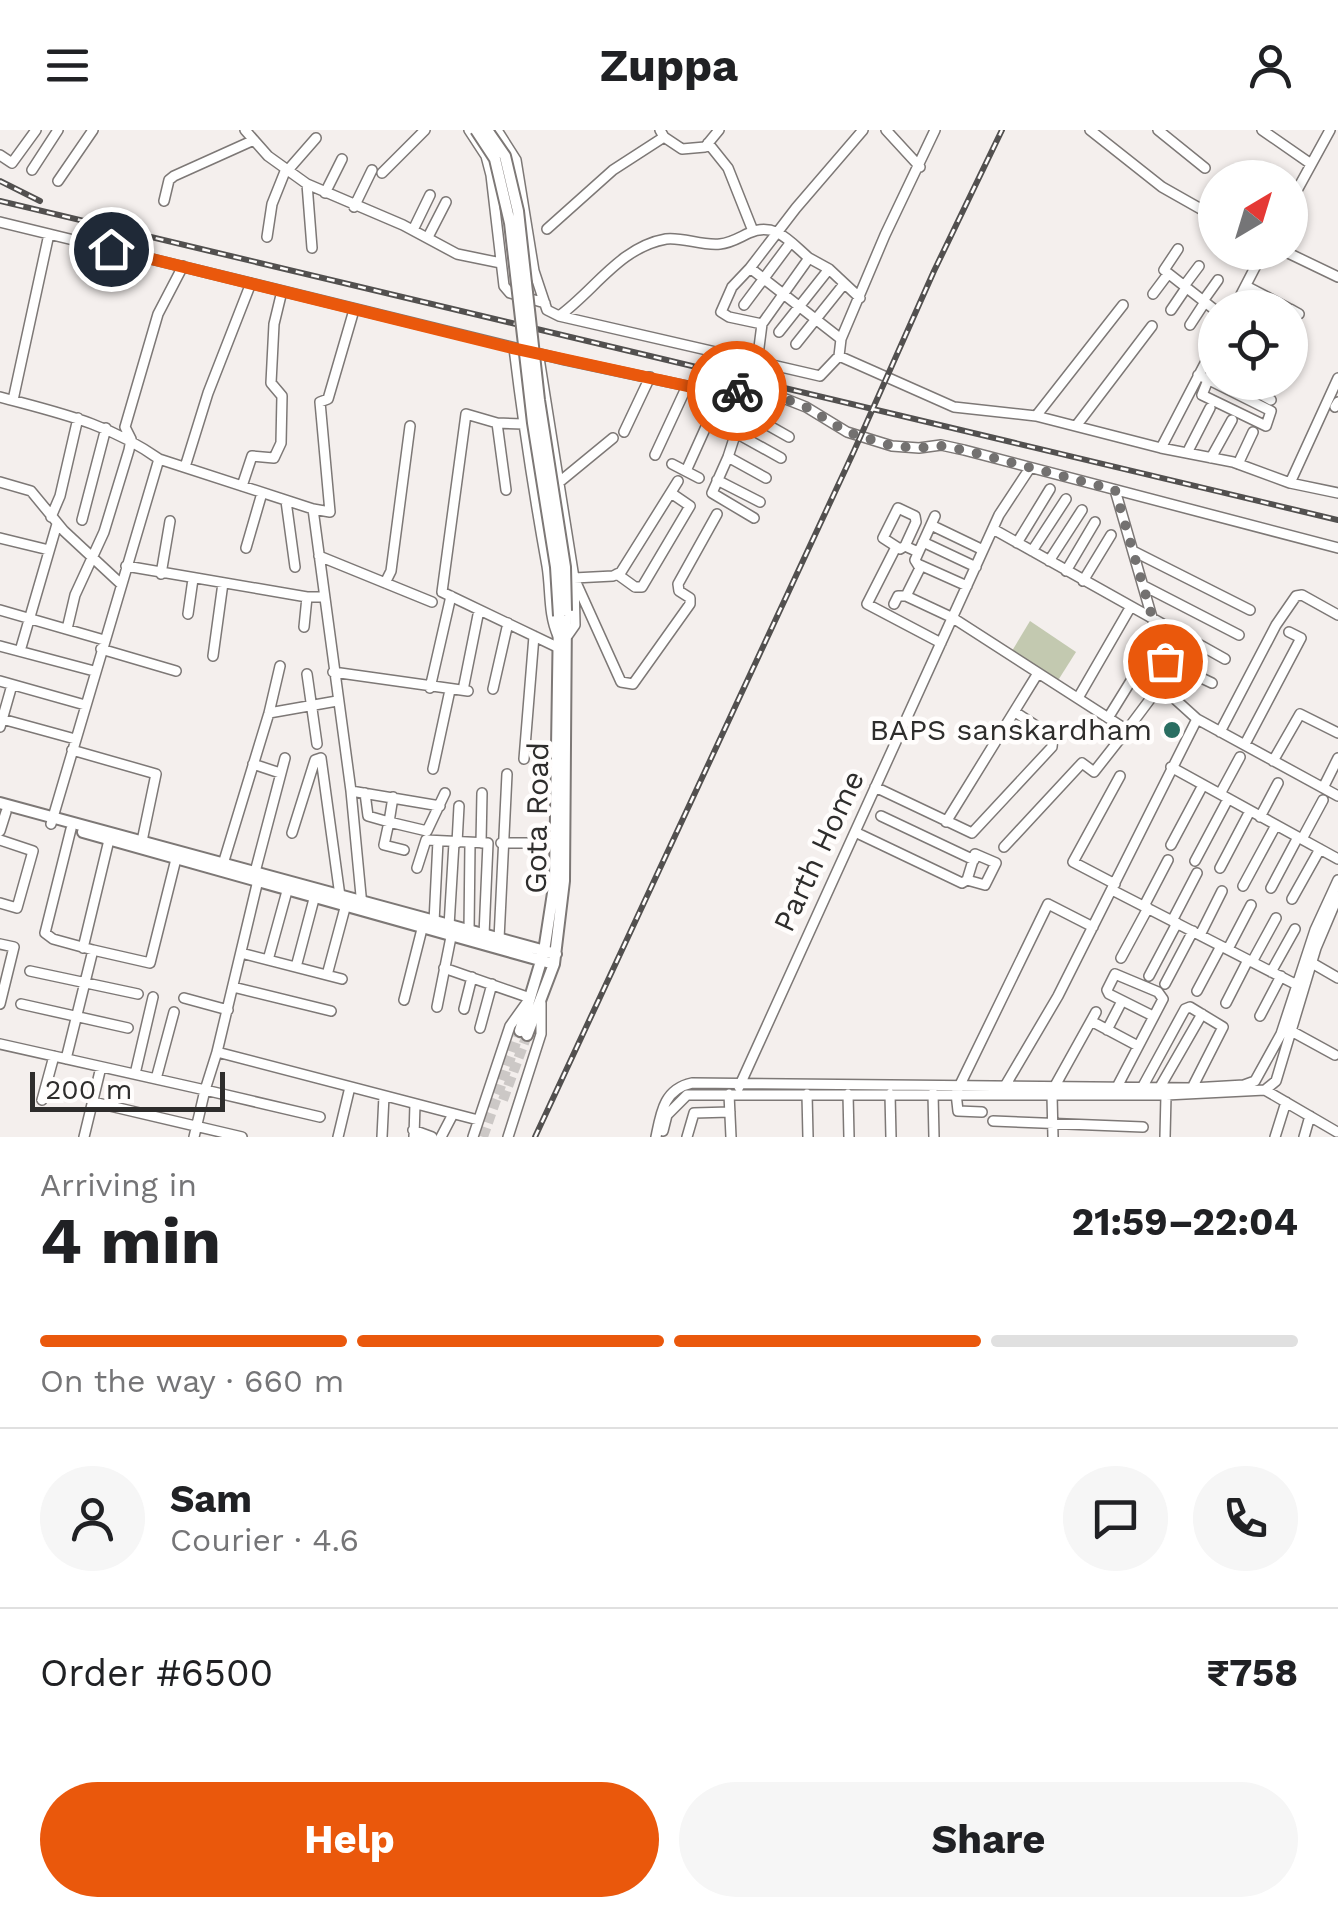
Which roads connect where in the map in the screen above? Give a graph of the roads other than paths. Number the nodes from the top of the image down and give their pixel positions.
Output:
1 (36, 130) edge
2 (58, 130) edge
3 (93, 130) edge
4 (246, 130) edge
5 (426, 130) edge
6 (472, 130) edge
7 (486, 130) edge
8 (512, 130) edge
9 (719, 130) edge
10 (864, 130) edge
11 (886, 130) edge
12 (935, 130) edge
13 (1090, 130) edge
14 (1158, 130) edge
15 (1262, 130) edge
16 (1330, 130) edge
17 (662, 133) edge
18 (500, 134) edge
19 (316, 138) dead end
20 (254, 140) junction
21 (708, 143) junction
22 (0, 156) edge
23 (486, 156) junction
24 (342, 159) dead end
25 (1198, 162) edge
26 (1311, 164) junction
27 (920, 166) junction
28 (32, 170) dead end
29 (287, 170) junction
30 (1308, 170) edge
31 (58, 181) dead end
32 (307, 184) junction
33 (324, 193) junction
34 (430, 195) dead end
35 (164, 201) dead end
36 (446, 202) dead end
37 (354, 207) junction
38 (1198, 208) edge
39 (0, 222) edge
40 (547, 229) dead end
41 (413, 230) junction
42 (753, 231) junction
43 (778, 231) junction
44 (49, 234) junction
45 (267, 237) dead end
46 (428, 238) junction
47 (791, 242) junction
48 (312, 248) dead end
49 (1178, 249) dead end
50 (809, 258) junction
51 (502, 263) junction
52 (1308, 263) edge
53 (183, 266) junction
54 (750, 268) junction
55 (1198, 268) edge
56 (828, 269) junction
57 (1254, 270) edge
58 (1168, 274) junction
59 (1338, 277) edge
60 (764, 278) junction
61 (1218, 280) dead end
62 (251, 284) junction
63 (844, 284) junction
64 (1246, 286) junction
65 (1185, 287) junction
66 (1212, 290) edge
67 (1244, 290) edge
68 (1254, 290) edge
69 (282, 291) junction
70 (783, 294) junction
71 (1153, 294) dead end
72 (1198, 297) edge
73 (860, 298) junction
74 (545, 303) junction
75 (744, 305) dead end
76 (1122, 305) dead end
77 (798, 306) junction
78 (354, 310) junction
79 (1171, 310) dead end
80 (1198, 312) edge
81 (560, 316) junction
82 (816, 320) junction
83 (762, 324) junction
84 (1190, 325) dead end
85 (1152, 326) dead end
86 (779, 332) dead end
87 (841, 339) junction
88 (796, 344) dead end
89 (514, 348) junction
90 (538, 354) junction
91 (840, 356) junction
92 (757, 363) junction
93 (650, 377) junction
94 (1203, 378) joint
95 (1338, 378) edge
96 (687, 386) junction
97 (1198, 386) edge
98 (724, 390) junction
99 (749, 392) junction
100 (5, 398) edge
101 (1334, 405) edge
102 (1210, 408) dead end
103 (0, 411) edge
104 (743, 411) junction
105 (1036, 416) junction
106 (78, 418) junction
107 (1232, 420) dead end
108 (497, 423) junction
109 (523, 424) junction
110 (410, 426) dead end
111 (1076, 426) junction
112 (106, 428) junction
113 (624, 432) dead end
114 (1254, 432) dead end
115 (736, 433) junction
116 (789, 436) dead end
117 (613, 438) dead end
118 (130, 439) junction
119 (1161, 448) junction
120 (1186, 453) junction
121 (655, 455) dead end
122 (728, 457) junction
123 (782, 458) dead end
124 (1212, 458) junction
125 (158, 459) junction
126 (672, 464) dead end
127 (1238, 464) junction
128 (185, 468) junction
129 (1030, 468) junction
130 (686, 471) junction
131 (699, 478) dead end
132 (766, 478) dead end
133 (717, 480) junction
134 (678, 481) dead end
135 (0, 483) edge
136 (559, 484) junction
137 (1290, 484) junction
138 (242, 486) junction
139 (533, 487) junction
140 (1050, 489) dead end
141 (506, 490) dead end
142 (1115, 490) junction
143 (262, 493) junction
144 (672, 493) junction
145 (1338, 494) edge
146 (1066, 499) dead end
147 (286, 500) junction
148 (760, 502) dead end
149 (312, 509) junction
150 (1082, 510) dead end
151 (718, 514) dead end
152 (754, 518) dead end
153 (82, 520) dead end
154 (54, 521) junction
155 (170, 521) dead end
156 (1096, 522) dead end
157 (993, 529) junction
158 (1111, 535) dead end
159 (0, 538) edge
160 (1017, 543) junction
161 (921, 547) junction
162 (246, 548) dead end
163 (900, 548) junction
164 (1338, 548) edge
165 (49, 550) junction
166 (983, 550) junction
167 (1032, 552) junction
168 (1135, 552) junction
169 (318, 556) junction
170 (92, 558) junction
171 (1049, 561) junction
172 (920, 565) junction
173 (126, 566) junction
174 (976, 566) junction
175 (295, 567) dead end
176 (1066, 571) junction
177 (161, 574) junction
178 (618, 574) junction
179 (574, 578) junction
180 (193, 579) junction
181 (1083, 581) junction
182 (223, 583) junction
183 (386, 583) junction
184 (121, 584) junction
185 (967, 586) junction
186 (1144, 586) junction
187 (324, 596) junction
188 (451, 596) junction
189 (906, 596) junction
190 (307, 597) junction
191 (432, 602) dead end
192 (894, 604) dead end
193 (1130, 608) junction
194 (0, 610) edge
195 (479, 610) junction
196 (1250, 610) dead end
197 (562, 613) junction
198 (188, 614) dead end
199 (1338, 614) edge
200 (28, 618) junction
201 (953, 618) junction
202 (1154, 622) junction
203 (508, 624) junction
204 (1307, 626) dead end
205 (304, 627) dead end
206 (67, 629) junction
207 (1289, 632) dead end
208 (1239, 635) dead end
209 (534, 636) junction
210 (1301, 638) junction
211 (562, 640) junction
212 (941, 643) junction
213 (102, 644) junction
214 (0, 646) edge
215 (20, 651) junction
216 (213, 656) dead end
217 (1225, 659) dead end
218 (280, 666) dead end
219 (176, 670) dead end
220 (1168, 670) junction
221 (94, 671) junction
222 (333, 672) junction
223 (1038, 673) junction
224 (308, 674) dead end
225 (0, 682) edge
226 (1212, 684) dead end
227 (12, 685) junction
228 (430, 688) junction
229 (450, 690) junction
230 (493, 690) dead end
231 (1078, 698) junction
232 (337, 701) junction
233 (85, 706) junction
234 (312, 706) junction
235 (1015, 712) junction
236 (269, 713) junction
237 (1108, 718) junction
238 (1197, 720) junction
239 (1, 723) edge
240 (1127, 730) junction
241 (1220, 732) junction
242 (1338, 733) edge
243 (74, 744) junction
244 (317, 744) dead end
245 (1245, 744) junction
246 (1240, 757) dead end
247 (285, 758) dead end
248 (1338, 758) edge
249 (524, 759) dead end
250 (160, 761) dead end
251 (1273, 761) junction
252 (254, 764) junction
253 (1171, 767) junction
254 (433, 769) dead end
255 (280, 773) junction
256 (156, 774) junction
257 (507, 774) dead end
258 (1120, 776) dead end
259 (1278, 783) dead end
260 (1203, 785) junction
261 (875, 787) junction
262 (1323, 788) junction
263 (351, 791) junction
264 (365, 793) junction
265 (445, 793) dead end
266 (482, 793) dead end
267 (1224, 796) junction
268 (1338, 796) edge
269 (394, 797) junction
270 (1323, 800) dead end
271 (440, 806) junction
272 (459, 806) dead end
273 (2, 809) edge
274 (920, 810) junction
275 (1250, 811) junction
276 (881, 816) dead end
277 (1260, 816) junction
278 (52, 820) junction
279 (389, 822) junction
280 (946, 822) junction
281 (1276, 825) junction
282 (443, 828) dead end
283 (72, 829) junction
284 (912, 830) junction
285 (0, 831) edge
286 (855, 832) junction
287 (292, 833) dead end
288 (972, 833) junction
289 (1300, 838) junction
290 (0, 840) edge
291 (108, 840) junction
292 (142, 841) junction
293 (448, 842) junction
294 (480, 843) junction
295 (504, 843) junction
296 (555, 843) junction
297 (1171, 845) dead end
298 (1004, 847) dead end
299 (404, 850) dead end
300 (1320, 850) junction
301 (974, 857) junction
302 (176, 859) junction
303 (1338, 859) edge
304 (1168, 860) dead end
305 (1195, 861) dead end
306 (223, 864) junction
307 (418, 868) dead end
308 (1220, 868) dead end
309 (1197, 872) dead end
310 (257, 876) junction
311 (967, 880) junction
312 (1338, 880) edge
313 (1243, 886) dead end
314 (1114, 887) junction
315 (1271, 888) dead end
316 (288, 890) junction
317 (1222, 892) dead end
318 (340, 896) junction
319 (1338, 896) edge
320 (314, 898) junction
321 (1292, 899) dead end
322 (0, 904) edge
323 (1251, 904) dead end
324 (1146, 907) junction
325 (345, 908) junction
326 (362, 908) junction
327 (1276, 918) dead end
328 (1326, 920) junction
329 (434, 922) junction
330 (1174, 922) junction
331 (1338, 925) edge
332 (1093, 927) junction
333 (422, 929) junction
334 (1294, 929) dead end
335 (469, 930) junction
336 (450, 931) junction
337 (1196, 933) junction
338 (484, 935) junction
339 (499, 939) junction
340 (0, 944) edge
341 (1224, 948) junction
342 (88, 949) junction
343 (241, 953) junction
344 (548, 957) junction
345 (1121, 958) dead end
346 (268, 960) junction
347 (1250, 961) junction
348 (1312, 964) junction
349 (296, 967) junction
350 (444, 968) junction
351 (30, 971) dead end
352 (1276, 974) junction
353 (327, 976) junction
354 (1149, 976) dead end
355 (472, 977) junction
356 (1338, 978) edge
357 (342, 980) dead end
358 (85, 982) junction
359 (492, 984) junction
360 (1165, 984) dead end
361 (1297, 985) junction
362 (233, 988) junction
363 (1197, 991) dead end
364 (138, 994) dead end
365 (153, 997) dead end
366 (184, 998) dead end
367 (536, 999) junction
368 (404, 1000) dead end
369 (1122, 1000) junction
370 (1226, 1003) dead end
371 (0, 1004) edge
372 (21, 1004) dead end
373 (437, 1007) dead end
374 (464, 1009) dead end
375 (228, 1010) junction
376 (331, 1011) dead end
377 (174, 1012) dead end
378 (1202, 1014) junction
379 (77, 1016) junction
380 (1153, 1016) junction
381 (1260, 1016) dead end
382 (128, 1028) dead end
383 (480, 1028) dead end
384 (1107, 1030) junction
385 (1292, 1032) junction
386 (523, 1033) tunnel mouth
387 (0, 1044) edge
388 (1138, 1046) junction
389 (217, 1052) junction
390 (1335, 1054) dead end
391 (54, 1056) junction
392 (66, 1059) junction
393 (101, 1067) junction
394 (135, 1074) junction
395 (156, 1079) junction
396 (740, 1083) junction
397 (1143, 1086) junction
398 (350, 1087) junction
399 (958, 1088) junction
400 (1004, 1088) junction
401 (1192, 1088) junction
402 (1116, 1089) junction
403 (205, 1090) junction
404 (1054, 1090) junction
405 (1265, 1090) junction
406 (1163, 1091) junction
407 (933, 1093) junction
408 (732, 1094) junction
409 (807, 1094) junction
410 (848, 1094) junction
411 (890, 1094) junction
412 (384, 1096) junction
413 (42, 1100) dead end
414 (93, 1102) junction
415 (1286, 1102) junction
416 (415, 1104) junction
417 (730, 1112) junction
418 (982, 1112) dead end
419 (454, 1114) junction
420 (1310, 1116) junction
421 (320, 1118) dead end
422 (478, 1120) junction
423 (993, 1121) dead end
424 (1013, 1122) junction
425 (1028, 1123) junction
426 (1053, 1124) junction
427 (1142, 1128) dead end
428 (195, 1132) edge
429 (414, 1133) edge
430 (1336, 1134) edge
431 (87, 1136) edge
432 (242, 1137) edge
433 (338, 1137) edge
434 (382, 1137) edge
435 (432, 1137) edge
436 (442, 1137) edge
437 (473, 1137) edge
438 (505, 1137) edge
439 (659, 1137) edge
440 (687, 1137) edge
441 (731, 1137) edge
442 (808, 1137) edge
443 (849, 1137) edge
444 (891, 1137) edge
445 (934, 1137) edge
446 (1013, 1137) edge
447 (1028, 1137) edge
448 (1053, 1137) edge
449 (1166, 1137) edge
450 (1275, 1137) edge
451 (1304, 1137) edge

1 - 22 street
2 - 28 street
3 - 31 street
4 - 20 street
5 - 37 street
6 - 23 street
6 - 197 main road, bridge
7 - 197 main road, bridge
8 - 18 street
9 - 21 street
10 - 43 street
11 - 27 street
12 - 27 street
13 - 38 street
14 - 25 street
15 - 26 street
16 - 26 street
17 - 21 street
17 - 40 street
18 - 23 street
18 - 74 street
19 - 29 street
20 - 29 street
20 - 35 street
21 - 42 street
23 - 51 street
24 - 33 street
26 - 30 street
27 - 73 street
29 - 32 street
29 - 45 street
32 - 33 street
32 - 48 street
33 - 37 street
34 - 41 street
36 - 46 street
37 - 41 street
39 - 44 street
41 - 46 street
42 - 43 street
42 - 81 street
43 - 47 street
43 - 54 street
44 - 53 street
44 - 100 street
46 - 51 street
47 - 50 street
47 - 60 street
49 - 58 street
50 - 56 street
50 - 70 street
51 - 74 street
52 - 59 street
53 - 62 street
53 - 118 street
54 - 60 street
54 - 83 street
55 - 65 street
56 - 63 street
56 - 77 street
57 - 64 street
58 - 65 street
58 - 71 street
60 - 70 street
60 - 75 street
61 - 66 street
62 - 69 street
62 - 128 street
63 - 73 street
63 - 82 street
64 - 67 street
64 - 68 street
65 - 72 street
65 - 79 street
69 - 78 street
69 - 138 street
70 - 77 street
70 - 83 street
73 - 87 street
74 - 81 street
76 - 105 street
77 - 82 street
77 - 86 street
78 - 89 street
78 - 149 street
80 - 84 street
81 - 92 street
82 - 87 street
82 - 88 street
83 - 92 street
85 - 111 street
87 - 91 street
89 - 90 street
89 - 109 street
90 - 93 street
90 - 136 street
91 - 92 street
91 - 105 street
93 - 96 street
93 - 113 street
94 - 94 street
95 - 101 street
96 - 98 street
96 - 121 street
97 - 119 street
98 - 99 street
98 - 130 street
99 - 104 street
99 - 129 street
100 - 103 street
100 - 106 street
101 - 137 street
102 - 120 street
104 - 115 street
104 - 116 street
105 - 111 street
106 - 112 street
106 - 154 street
107 - 124 street
108 - 109 street
108 - 141 street
108 - 188 street
109 - 139 street
110 - 183 street
111 - 119 street
112 - 118 street
112 - 153 street
114 - 127 street
115 - 122 street
115 - 123 street
117 - 136 street
118 - 125 street
118 - 170 street
119 - 120 street
120 - 124 street
122 - 132 street
122 - 133 street
124 - 127 street
125 - 128 street
125 - 173 street
126 - 130 street
127 - 137 street
128 - 138 street
129 - 142 street
129 - 157 street, Parth Home
130 - 131 street
133 - 148 street
133 - 152 street
134 - 144 street
135 - 154 street
136 - 139 street
136 - 179 street
137 - 145 street
138 - 143 street
139 - 211 street
140 - 160 street
142 - 164 street
142 - 168 street
143 - 147 street
143 - 162 street
144 - 178 street
144 - 178 street
146 - 167 street
147 - 149 street
147 - 175 street
149 - 169 street
150 - 171 street
151 - 179 street
154 - 165 street
154 - 170 street
155 - 177 street
156 - 176 street
157 - 160 street
157 - 166 street, Parth Home
158 - 181 street
159 - 165 street
160 - 167 street
161 - 163 street
161 - 166 street
161 - 172 street
161 - 174 street
163 - 163 street
163 - 212 street
165 - 200 street
166 - 174 street, Parth Home
167 - 171 street
168 - 186 street
168 - 196 street
169 - 183 street
169 - 187 street
170 - 184 street
170 - 206 street
171 - 176 street
172 - 185 street
172 - 189 street
173 - 177 street
173 - 184 street
174 - 185 street, Parth Home
176 - 181 street
177 - 180 street
178 - 179 street
179 - 211 street
180 - 182 street
180 - 198 street
181 - 193 street
182 - 190 street
182 - 216 street
183 - 191 street
184 - 213 street
185 - 201 street, Parth Home
186 - 202 street
186 - 208 street
187 - 190 street
187 - 222 street
188 - 195 street
188 - 228 street
189 - 192 street
189 - 201 street
190 - 205 street
193 - 202 street
193 - 231 street
194 - 200 street
195 - 203 street
195 - 229 street
197 - 211 main road
199 - 241 street
200 - 206 street
200 - 215 street
201 - 212 street, Parth Home
201 - 223 street
202 - 217 street
202 - 220 street
203 - 209 street
203 - 230 street
204 - 210 street
206 - 213 street
207 - 210 street
209 - 211 street
209 - 249 street
210 - 245 street
211 - 296 main road, Gota Road
211 - 344 main road, Gota Road
212 - 261 street, Parth Home
213 - 219 street
213 - 221 street
214 - 215 street
215 - 221 street
218 - 236 street
220 - 226 street
220 - 237 street
220 - 238 street
220 - 240 street
221 - 233 street
222 - 228 street
222 - 232 street
223 - 231 street
223 - 235 street
224 - 234 street
225 - 227 street
227 - 233 street
227 - 239 street
228 - 229 street
229 - 254 street
231 - 237 street
232 - 234 street
232 - 263 street
233 - 243 street
234 - 236 street
234 - 244 street
235 - 280 street
235 - 288 street
236 - 252 street
237 - 240 street
238 - 241 street
238 - 253 street
239 - 243 street
240 - 298 street
241 - 245 street
242 - 251 street
243 - 256 street
243 - 278 street
245 - 251 street
246 - 267 street
247 - 255 street
248 - 262 street
250 - 256 street
251 - 262 street
252 - 255 street
252 - 306 street
253 - 260 street
253 - 314 street
255 - 310 street
256 - 292 street
257 - 295 street
258 - 314 street
259 - 277 street
260 - 267 street
260 - 297 street
261 - 274 street
261 - 286 street, Parth Home
262 - 268 street
263 - 264 street
263 - 326 street
264 - 269 street
264 - 279 street
265 - 271 street
266 - 294 street
267 - 275 street
267 - 305 street
269 - 271 street
269 - 279 street
270 - 289 street
271 - 279 street
272 - 293 street
273 - 278 main road
273 - 285 street
274 - 280 street
274 - 284 street
275 - 277 street
275 - 308 street
276 - 284 street
277 - 281 street
278 - 283 main road
278 - 292 main road
279 - 299 street
280 - 288 street
281 - 289 street
281 - 313 street
282 - 293 street
283 - 291 main road
283 - 342 street
284 - 301 street
286 - 311 street
286 - 396 street, Parth Home
287 - 318 street
288 - 301 street
289 - 300 street
289 - 315 street
290 - 322 street
291 - 302 main road
291 - 342 street
292 - 306 main road
293 - 294 street
293 - 307 street
293 - 329 street
293 - 336 street
294 - 295 street
294 - 335 street
294 - 338 street
295 - 296 street
295 - 339 street
296 - 344 main road, Gota Road
300 - 303 street
300 - 321 street
301 - 311 street
301 - 311 street
302 - 310 main road
302 - 342 street
304 - 324 street
306 - 310 main road
309 - 330 street
310 - 316 main road
310 - 318 main road
310 - 343 street
312 - 361 street
314 - 324 street
314 - 332 street
316 - 320 main road
316 - 346 street
317 - 337 street
318 - 326 main road
319 - 328 street
320 - 325 main road
320 - 349 street
323 - 341 street
324 - 330 street
324 - 345 street
325 - 326 main road
325 - 353 street
326 - 329 main road
326 - 333 main road
327 - 347 street
328 - 331 street
328 - 348 street
329 - 336 main road
330 - 337 street
330 - 354 street
332 - 399 street
332 - 400 street
333 - 336 main road
333 - 368 street
334 - 352 street
335 - 336 main road
335 - 338 main road
336 - 344 main road
336 - 350 street
337 - 341 street
337 - 360 street
338 - 339 main road
339 - 344 main road
340 - 371 street
341 - 347 street
341 - 363 street
342 - 358 street
343 - 346 street
343 - 362 street
344 - 367 main road, Gota Road
346 - 349 street
347 - 352 street
347 - 370 street
348 - 356 street
348 - 385 street
349 - 353 street
350 - 355 street
350 - 373 street
351 - 358 street
352 - 361 street
352 - 381 street
353 - 357 street
355 - 359 street
355 - 374 street
358 - 364 street
358 - 379 street
359 - 367 street
359 - 383 street
361 - 401 street
362 - 375 street
362 - 376 street
365 - 394 street
366 - 375 street
367 - 386 main road, Gota Road
367 - 422 street
367 - 438 street
369 - 380 street
369 - 380 street
369 - 384 street
372 - 379 street
375 - 389 street
377 - 395 street
378 - 397 street
378 - 401 street
378 - 406 street
379 - 382 street
379 - 392 street
380 - 388 street
384 - 388 street
384 - 404 street
385 - 390 street
385 - 405 street
387 - 391 street
388 - 402 street
389 - 398 street
389 - 403 street
391 - 392 street
391 - 413 street
392 - 393 street
393 - 394 street
393 - 414 street
394 - 395 street
395 - 403 street
396 - 399 street
396 - 408 street, Parth Home
396 - 439 street
397 - 402 street
397 - 406 street
398 - 412 street
398 - 433 street
399 - 400 street
399 - 407 street
399 - 418 street
400 - 404 street
401 - 406 street
402 - 404 street
402 - 406 street
403 - 421 street
403 - 428 street
404 - 426 street
405 - 406 street
405 - 415 street
406 - 449 street
407 - 411 street
407 - 445 street
408 - 409 street
408 - 417 street
408 - 439 street
409 - 410 street
409 - 442 street
410 - 411 street
410 - 443 street
411 - 444 street
412 - 416 street
412 - 434 street
414 - 428 street
414 - 431 street
415 - 420 street
415 - 450 street
416 - 419 street
416 - 429 street
417 - 440 street
417 - 441 street
419 - 422 street
419 - 436 street
420 - 430 street
420 - 451 street
422 - 437 street
423 - 424 street
424 - 425 street
424 - 446 street
425 - 426 street
425 - 447 street
426 - 427 street
426 - 448 street
428 - 432 street
429 - 435 street

